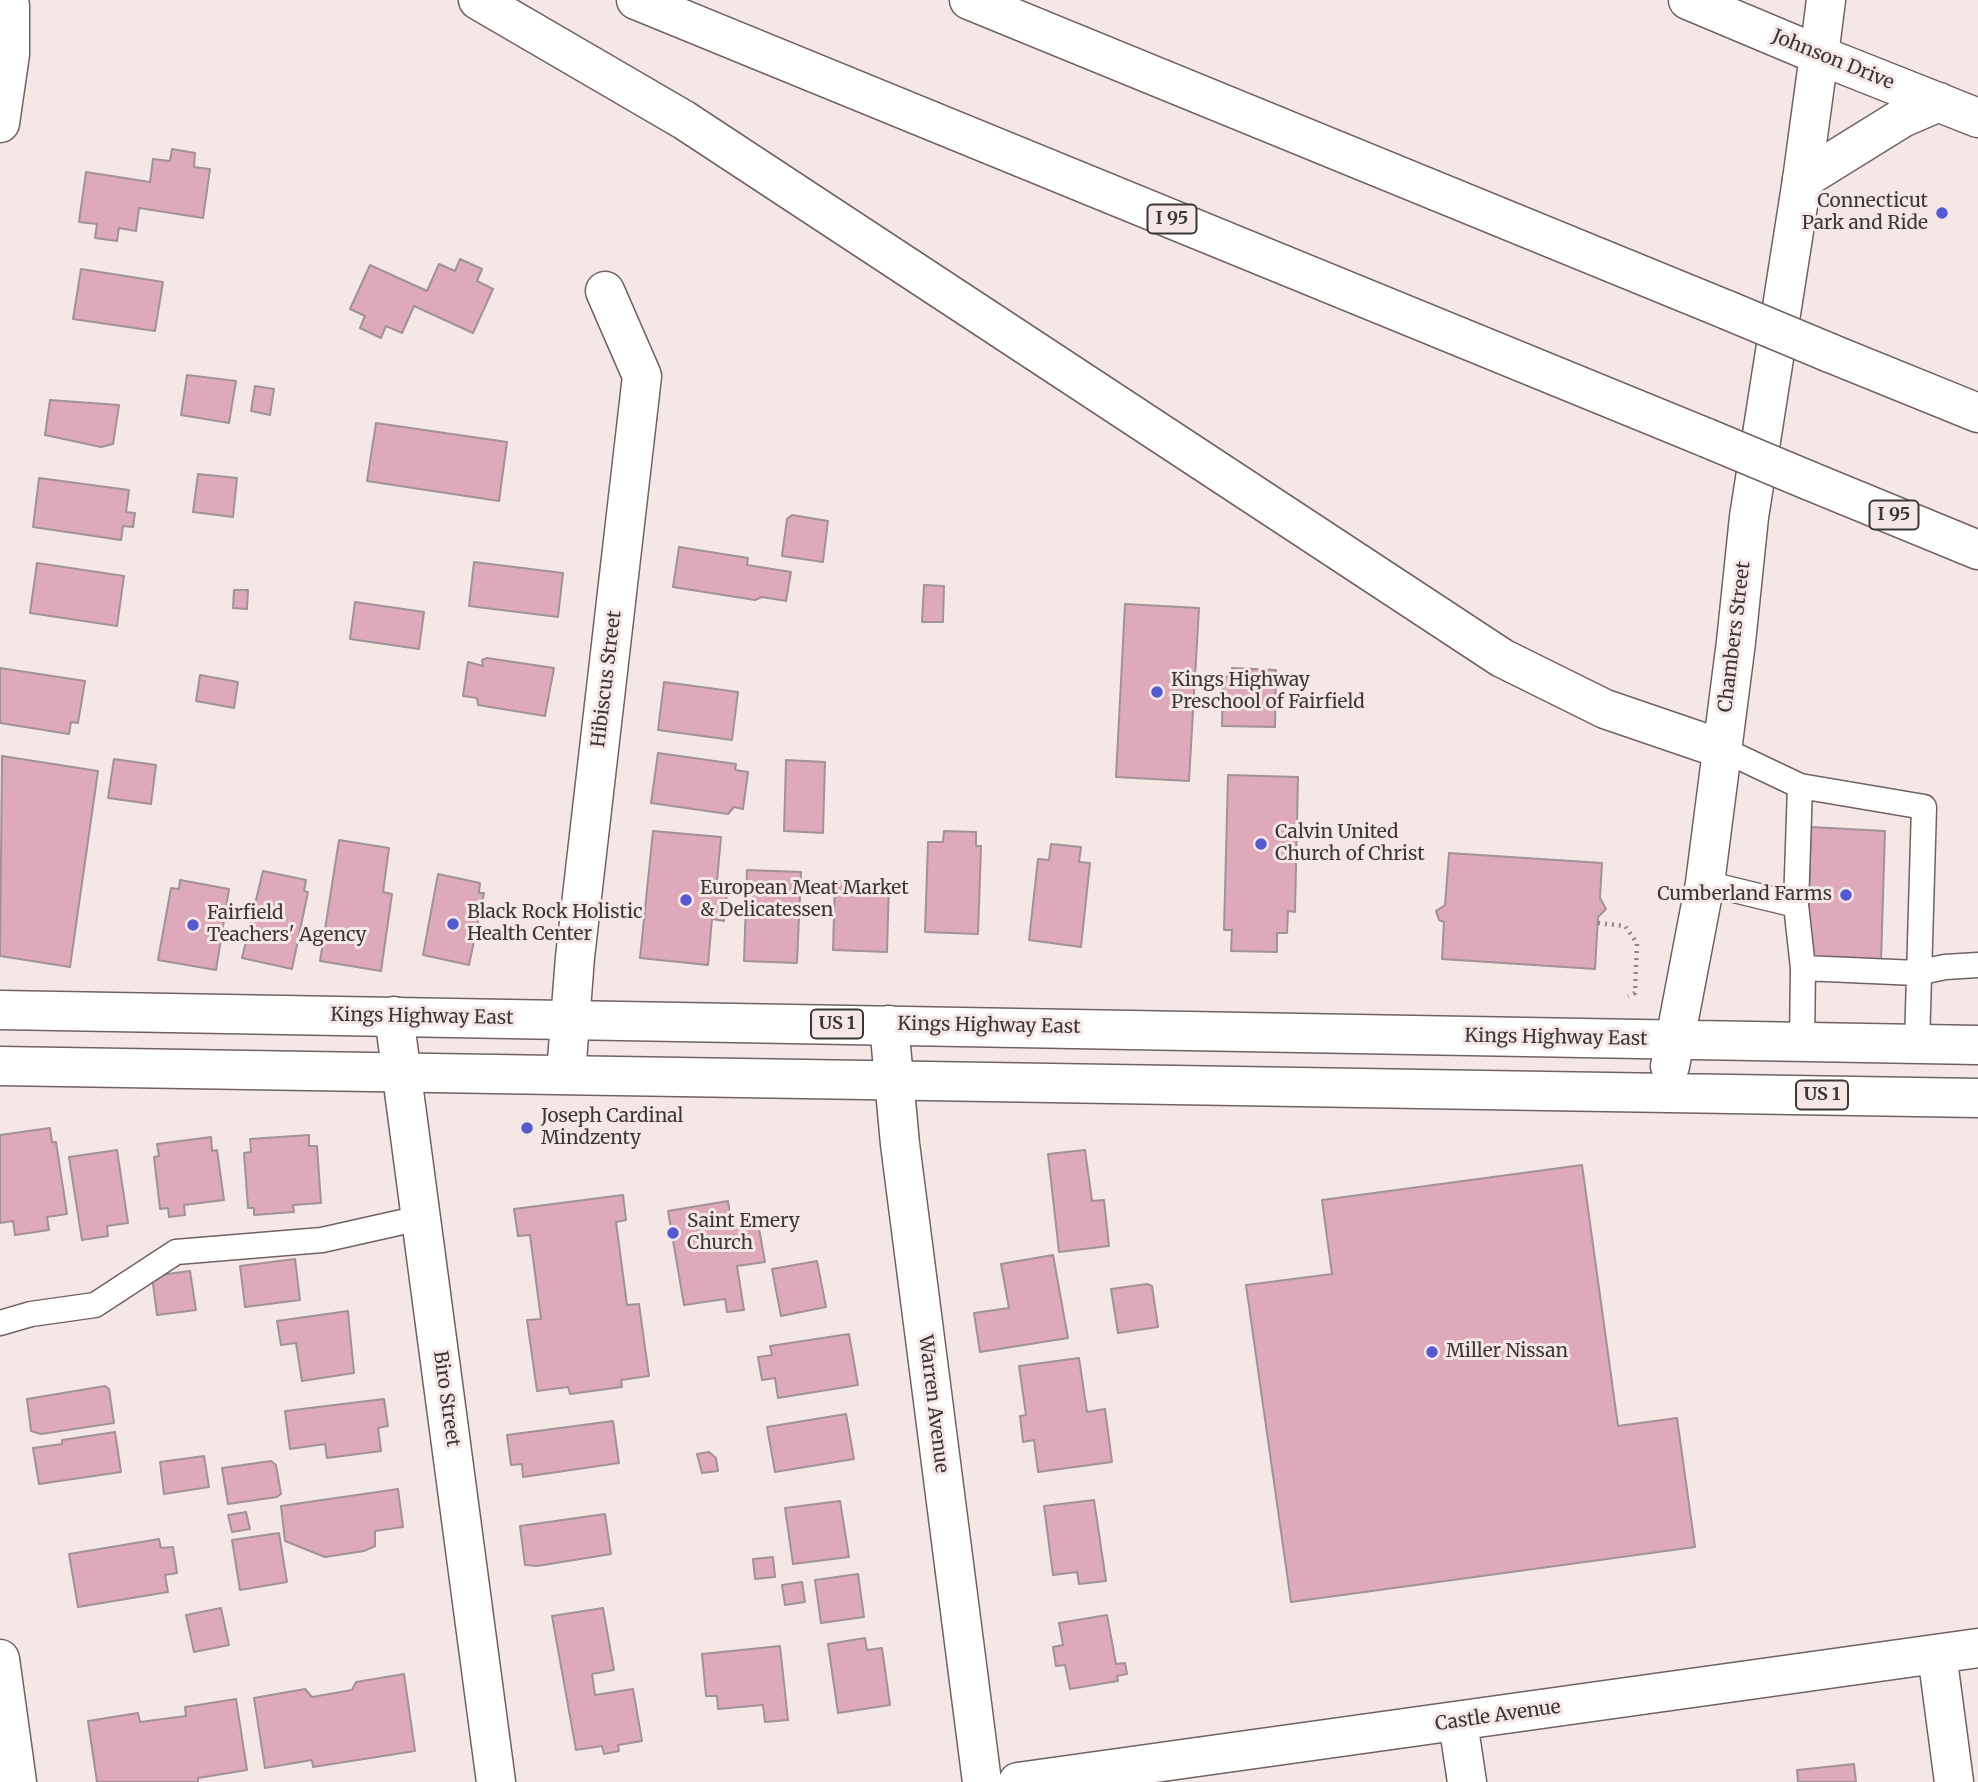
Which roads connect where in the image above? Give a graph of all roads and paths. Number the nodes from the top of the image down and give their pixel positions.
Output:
1 (478, 0) edge
2 (636, 0) edge
3 (969, 0) edge
4 (1688, 0) edge
5 (1826, 0) edge
6 (10, 6) dead end
7 (1819, 55) junction
8 (1939, 102) junction
9 (1978, 118) edge
10 (0, 123) edge
11 (1802, 180) junction
12 (605, 291) dead end
13 (1978, 413) edge
14 (1978, 550) edge
15 (1722, 749) junction
16 (1800, 786) junction
17 (1705, 883) junction
18 (1796, 905) junction
19 (1978, 965) edge
20 (1803, 968) junction
21 (1917, 973) junction
22 (0, 1010) edge
23 (394, 1016) junction
24 (568, 1021) junction
25 (889, 1025) junction
26 (1373, 1034) junction
27 (1674, 1041) junction
28 (1802, 1043) junction
29 (1917, 1044) junction
30 (1978, 1045) edge
31 (0, 1066) edge
32 (400, 1070) junction
33 (566, 1074) junction
34 (892, 1080) junction
35 (1376, 1088) junction
36 (1665, 1092) junction
37 (1978, 1098) edge
38 (420, 1218) junction
39 (0, 1323) edge
40 (1978, 1648) edge
41 (1937, 1654) junction
42 (0, 1659) edge
43 (1458, 1722) junction
44 (16, 1782) edge
45 (496, 1782) edge
46 (982, 1782) edge
47 (1018, 1782) edge
48 (1467, 1782) edge
49 (1954, 1782) edge

1 - 15 main road
2 - 14 main road, I 95, bridge
3 - 13 main road, bridge
4 - 7 main road, Johnson Drive
5 - 7 main road, Chambers Street
6 - 10 main road
7 - 8 main road, Johnson Drive
7 - 11 main road, Chambers Street
8 - 9 main road, Johnson Drive
8 - 11 main road
11 - 15 main road, Chambers Street
12 - 24 main road, Hibiscus Street
15 - 16 lane
15 - 17 main road, Chambers Street
16 - 18 lane
16 - 21 lane
17 - 18 lane
17 - 27 main road, Chambers Street
18 - 20 lane
19 - 21 lane
20 - 21 lane
20 - 28 lane
21 - 29 lane
22 - 23 main road, Kings Highway East / US 1
23 - 24 main road, Kings Highway East / US 1
23 - 32 main road, Biro Street
24 - 25 main road, Kings Highway East / US 1
24 - 33 main road, Hibiscus Street
25 - 26 main road, Kings Highway East / US 1
25 - 34 main road, Warren Avenue
26 - 27 main road, Kings Highway East / US 1
26 - 35 main road
27 - 28 main road, Kings Highway East / US 1
27 - 36 main road, Chambers Street
28 - 29 main road, Kings Highway East / US 1
29 - 30 main road, Kings Highway East / US 1
31 - 32 main road, US 1
32 - 33 main road, US 1
32 - 38 main road, Biro Street
33 - 34 main road, US 1
34 - 35 main road, US 1
34 - 46 main road, Warren Avenue
35 - 36 main road, US 1
36 - 37 main road, US 1
38 - 39 lane
38 - 45 main road, Biro Street
40 - 41 main road, Castle Avenue
41 - 43 main road, Castle Avenue
41 - 49 main road
42 - 44 main road
43 - 47 main road, Castle Avenue
43 - 48 main road

